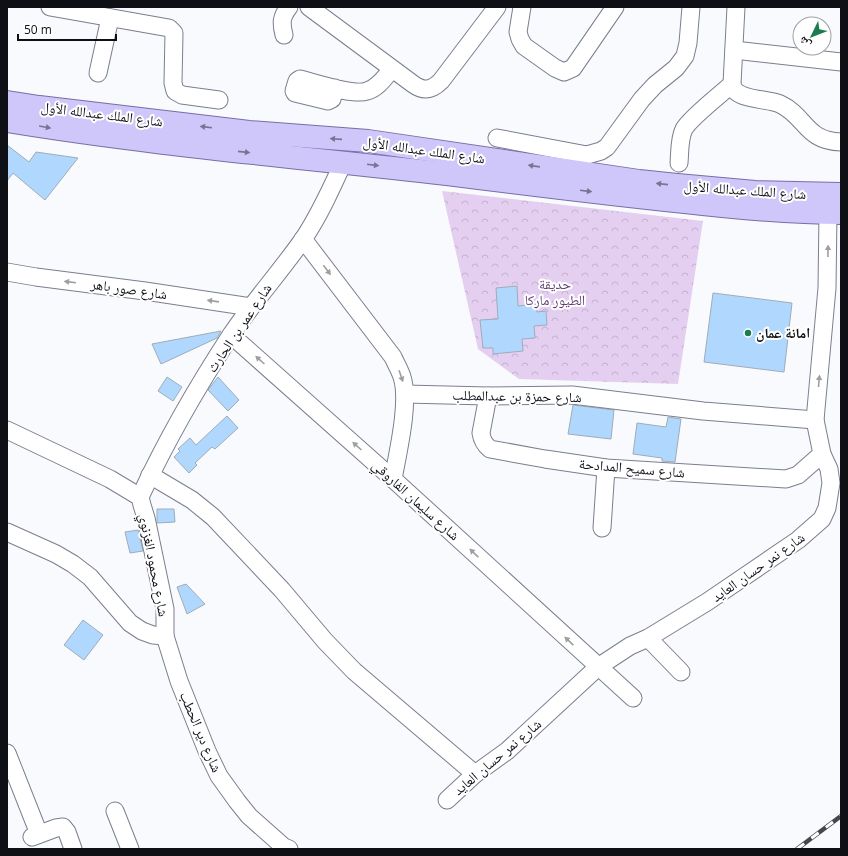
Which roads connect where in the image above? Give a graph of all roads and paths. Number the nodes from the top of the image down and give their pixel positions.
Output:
1 (50, 7) edge
2 (289, 7) edge
3 (309, 7) edge
4 (496, 7) edge
5 (522, 7) edge
6 (615, 7) edge
7 (691, 7) edge
8 (736, 7) edge
9 (66, 9) edge
10 (110, 18) junction
11 (284, 35) dead end
12 (734, 50) junction
13 (841, 62) edge
14 (392, 69) junction
15 (98, 73) dead end
16 (732, 84) junction
17 (335, 88) dead end
18 (218, 100) dead end
19 (7, 102) edge
20 (7, 121) edge
21 (497, 138) dead end
22 (841, 142) edge
23 (343, 163) junction
24 (679, 163) dead end
25 (841, 194) edge
26 (835, 213) edge
27 (303, 238) junction
28 (7, 272) edge
29 (251, 307) junction
30 (231, 335) junction
31 (405, 394) junction
32 (488, 396) junction
33 (815, 420) junction
34 (7, 430) edge
35 (822, 454) junction
36 (606, 468) junction
37 (150, 475) junction
38 (393, 479) junction
39 (140, 497) junction
40 (602, 528) dead end
41 (7, 532) edge
42 (165, 636) junction
43 (648, 638) junction
44 (598, 667) junction
45 (681, 672) dead end
46 (633, 698) dead end
47 (7, 753) edge
48 (475, 774) junction
49 (447, 800) dead end
50 (115, 811) dead end
51 (73, 849) edge
52 (130, 849) edge
53 (289, 849) edge

1 - 9 street
2 - 11 street
3 - 14 street
4 - 14 street
5 - 6 street
7 - 21 street
8 - 12 street
9 - 10 street
10 - 15 street
10 - 18 street
12 - 13 street
12 - 16 street
14 - 17 street
16 - 22 street
16 - 24 street
25 -> 19 main road, شارع الملك عبدالله الأول
20 -> 23 main road, شارع الملك عبدالله الأول
23 -> 26 main road, شارع الملك عبدالله الأول
23 - 27 street, شارع عمر بن الحارث
33 -> 26 street, شارع نمر حسان العايد
27 - 29 street, شارع عمر بن الحارث
27 -> 31 street
29 -> 28 street, شارع صور باهر
29 - 30 street, شارع عمر بن الحارث
30 - 37 street, شارع عمر بن الحارث
38 -> 30 street, شارع سليمان الفاروقي
31 - 32 street, شارع حمزة بن عبدالمطلب
31 - 38 street
32 - 33 street, شارع حمزة بن عبدالمطلب
32 - 36 street, شارع سميح المدادحة
33 - 35 street, شارع نمر حسان العايد
34 - 39 street, شارع محمود الغزنوي
35 - 36 street, شارع سميح المدادحة
35 - 43 street, شارع نمر حسان العايد
36 - 40 street
37 - 39 street, شارع عمر بن الحارث
37 - 48 street
44 -> 38 street, شارع سليمان الفاروقي
39 - 42 street, شارع محمود الغزنوي
41 - 42 street, شارع محمود الغزنوي
42 - 53 street, شارع دير الحطب
43 - 44 street, شارع نمر حسان العايد
43 - 45 street
44 - 46 street, شارع سليمان الفاروقي
44 - 48 street, شارع نمر حسان العايد
47 - 51 street
48 - 49 street, شارع نمر حسان العايد
50 - 52 street

